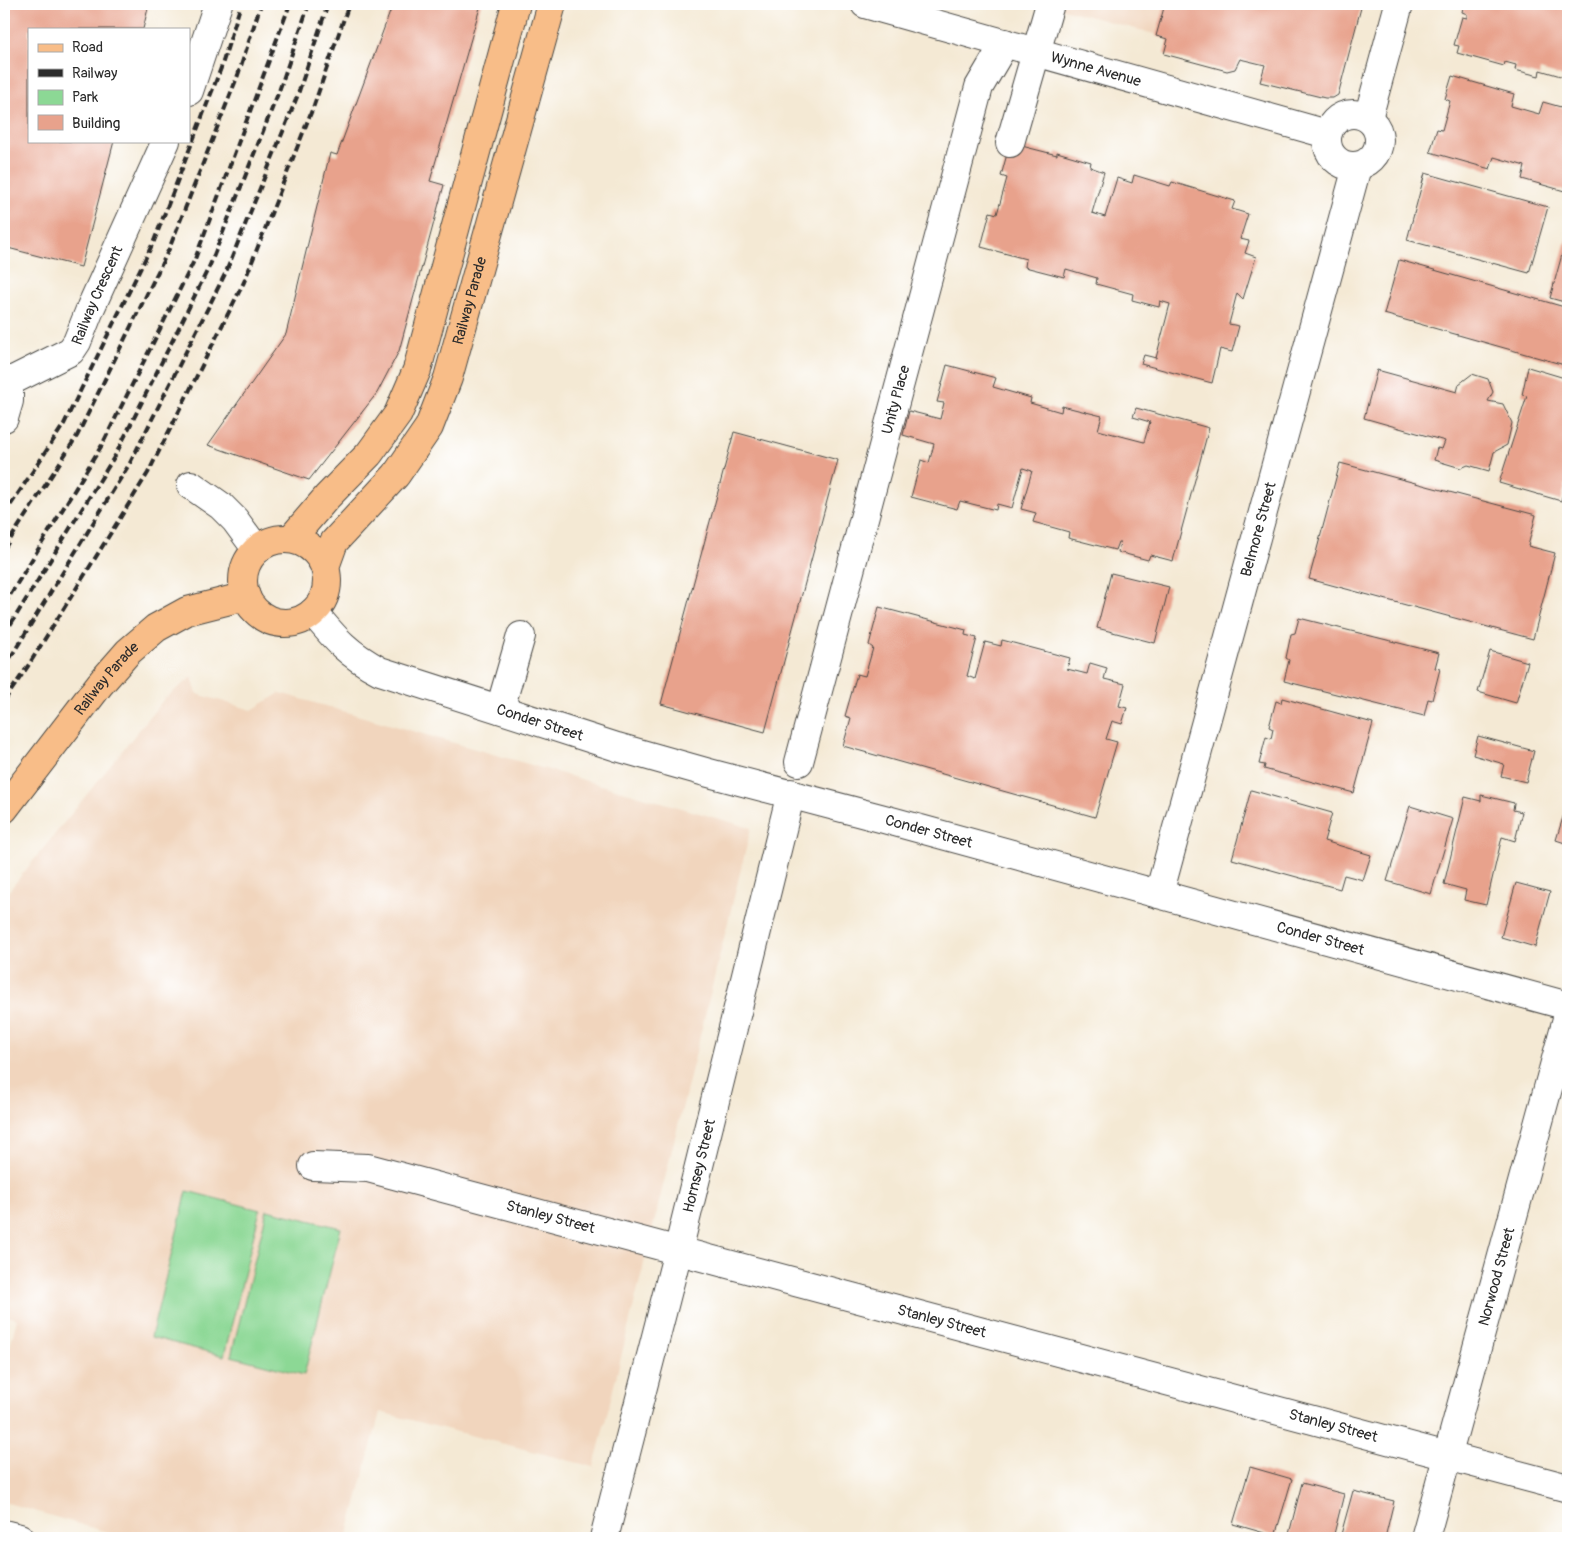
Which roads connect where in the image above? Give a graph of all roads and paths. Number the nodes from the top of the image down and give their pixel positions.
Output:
1 (218, 4) edge
2 (516, 4) edge
3 (552, 4) edge
4 (865, 4) edge
5 (1050, 4) edge
6 (1399, 4) edge
7 (1005, 42) junction
8 (1037, 52) junction
9 (190, 88) edge
10 (1368, 118) junction
11 (1327, 134) junction
12 (166, 142) edge
13 (1010, 143) dead end
14 (1357, 167) junction
15 (6, 378) edge
16 (4, 418) edge
17 (191, 485) dead end
18 (291, 539) junction
19 (257, 550) junction
20 (325, 567) junction
21 (246, 596) junction
22 (313, 612) junction
23 (521, 636) dead end
24 (500, 709) junction
25 (799, 762) dead end
26 (791, 793) junction
27 (4, 809) edge
28 (1159, 894) junction
29 (1568, 1006) edge
30 (1568, 1016) edge
31 (312, 1166) dead end
32 (678, 1251) junction
33 (1447, 1455) junction
34 (1568, 1488) edge
35 (4, 1534) edge
36 (20, 1538) edge
37 (604, 1538) edge
38 (1425, 1538) edge

1 - 9 street
2 - 18 main road
3 - 20 main road, Railway Parade
4 - 7 street, Wynne Avenue
5 - 8 street
6 - 10 street
7 - 8 street, Wynne Avenue
7 - 25 street, Unity Place
8 - 11 street, Wynne Avenue
8 - 13 street
10 - 11 street
10 - 14 street
11 - 14 street
12 - 15 street, Railway Crescent
14 - 28 street, Belmore Street
15 - 16 street, Railway Crescent
17 - 19 street
18 - 19 main road
18 - 20 main road
19 - 21 main road
20 - 22 main road
21 - 22 main road
21 - 27 main road, Railway Parade
22 - 24 street, Conder Street
23 - 24 street
24 - 26 street, Conder Street
26 - 28 street, Conder Street
26 - 32 street, Hornsey Street
28 - 29 street, Conder Street
30 - 33 street, Norwood Street
31 - 32 street, Stanley Street
32 - 33 street, Stanley Street
32 - 37 street, Hornsey Street
33 - 34 street, Stanley Street
33 - 38 street, Norwood Street
35 - 36 street

